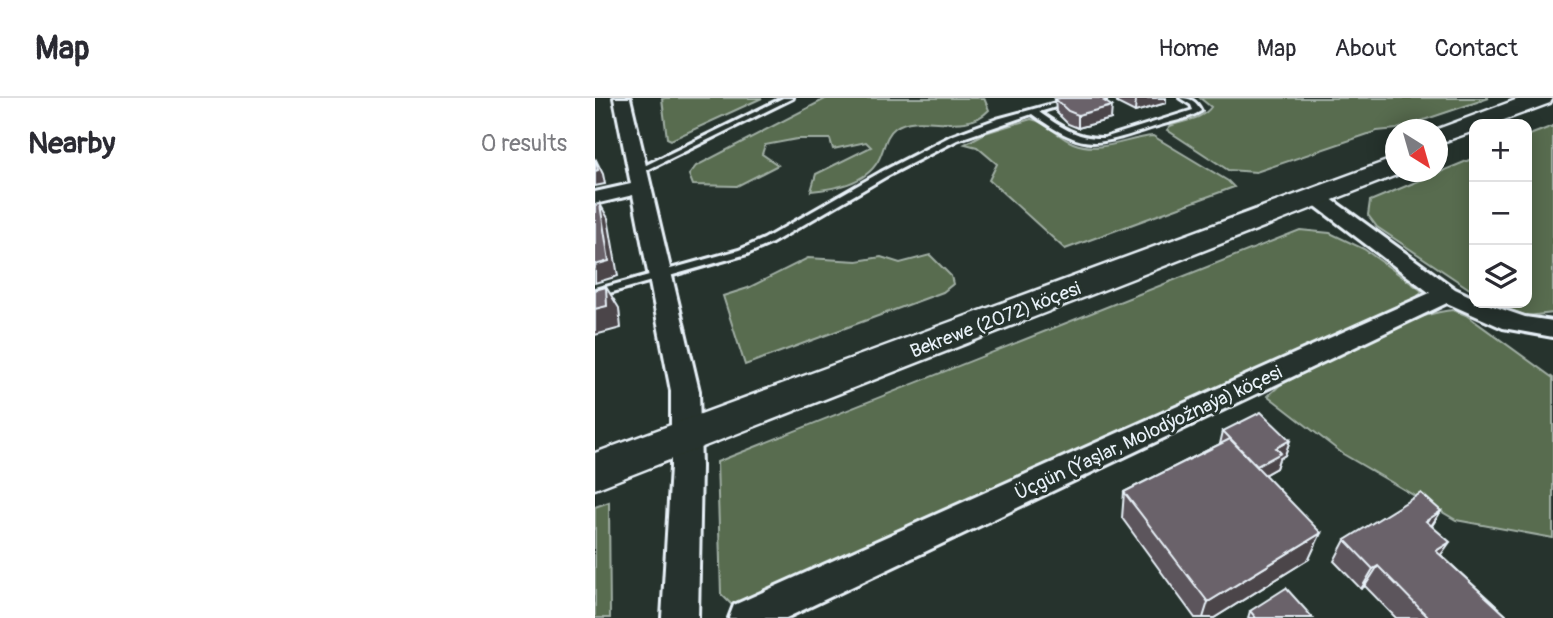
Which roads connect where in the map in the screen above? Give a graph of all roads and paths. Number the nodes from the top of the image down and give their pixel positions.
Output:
1 (622, 98) edge
2 (789, 98) edge
3 (1082, 98) edge
4 (1184, 98) edge
5 (1542, 98) edge
6 (1553, 106) edge
7 (1032, 111) junction
8 (1519, 119) edge
9 (1448, 133) edge
10 (1469, 138) edge
11 (1448, 146) edge
12 (1385, 156) edge
13 (1385, 170) edge
14 (640, 179) junction
15 (1316, 197) junction
16 (595, 198) edge
17 (661, 277) junction
18 (595, 294) edge
19 (1447, 294) junction
20 (1553, 328) edge
21 (686, 426) junction
22 (595, 446) edge
23 (595, 471) edge
24 (680, 618) edge
25 (747, 618) edge

1 - 14 street
2 - 14 lane
3 - 7 lane
4 - 7 lane
5 - 9 main road
6 - 8 main road
7 - 17 lane
10 - 11 main road
12 - 21 main road, Bekrewe (2072) köçesi
13 - 15 main road, Bekrewe (2072) köçesi
14 - 16 street
14 - 17 street
15 - 19 street
15 - 21 main road, Bekrewe (2072) köçesi
17 - 18 lane
17 - 21 street
19 - 20 street
19 - 25 street, Üçgün (Ýaşlar, Molodýožnaýa) köçesi
21 - 22 main road, Bekrewe (2072) köçesi
21 - 23 main road, Bekrewe (2072) köçesi
21 - 24 street

